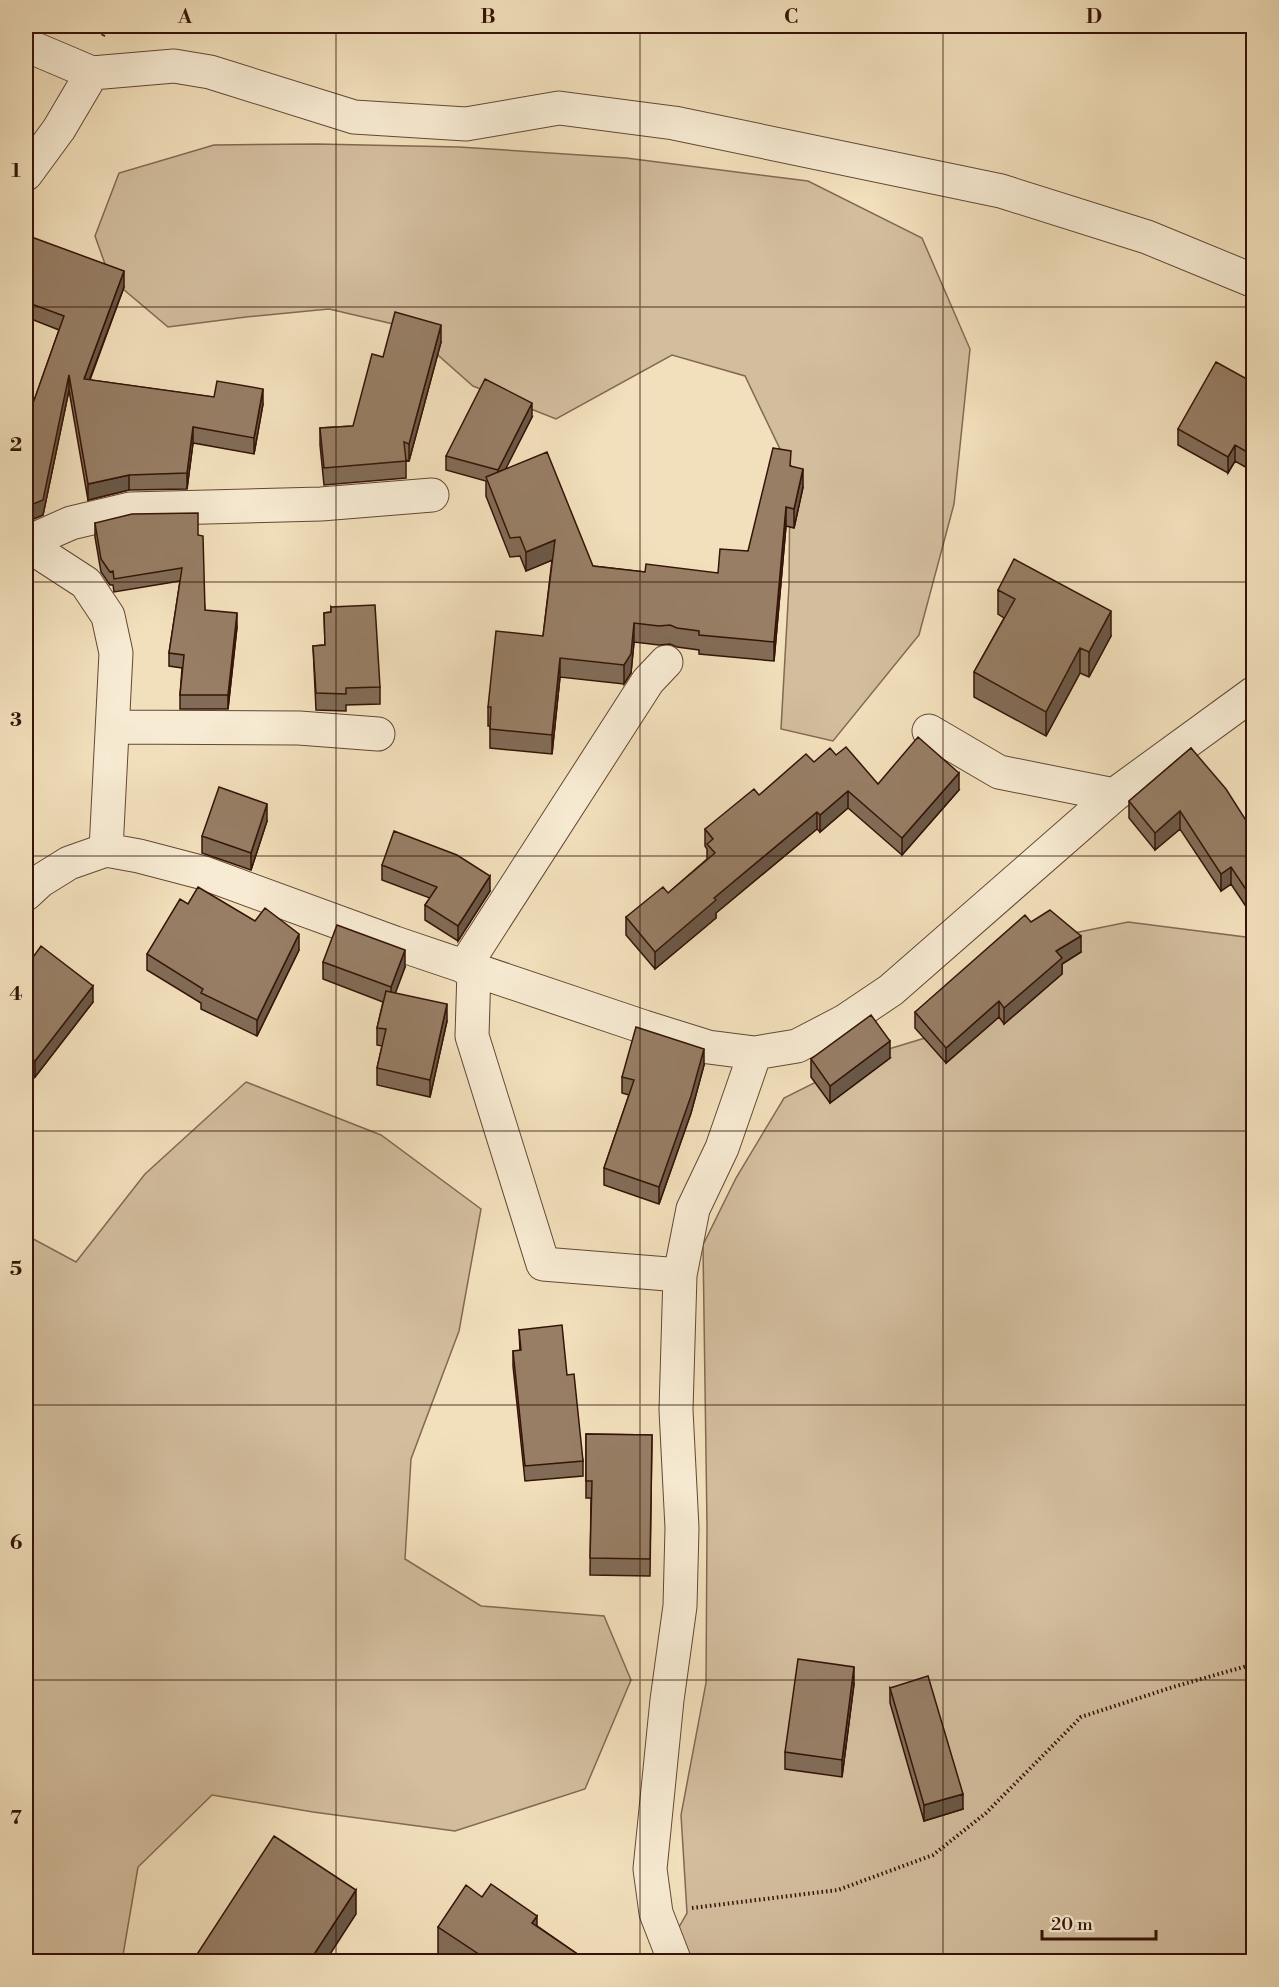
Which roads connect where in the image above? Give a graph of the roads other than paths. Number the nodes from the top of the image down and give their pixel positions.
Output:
1 (26, 45) edge
2 (92, 73) junction
3 (26, 174) edge
4 (1254, 281) edge
5 (432, 495) dead end
6 (26, 543) edge
7 (666, 662) dead end
8 (1254, 693) edge
9 (113, 727) junction
10 (929, 731) dead end
11 (378, 734) dead end
12 (1114, 795) junction
13 (106, 850) junction
14 (26, 894) edge
15 (469, 968) junction
16 (755, 1053) junction
17 (680, 1275) junction
18 (675, 1962) edge

1 - 2 street
2 - 3 street
2 - 4 street
5 - 6 street
6 - 9 street
7 - 15 street
8 - 12 street
9 - 11 street
9 - 13 street
10 - 12 street
12 - 16 street
13 - 14 street
13 - 15 street
15 - 16 street
15 - 17 street
16 - 17 street
17 - 18 street

